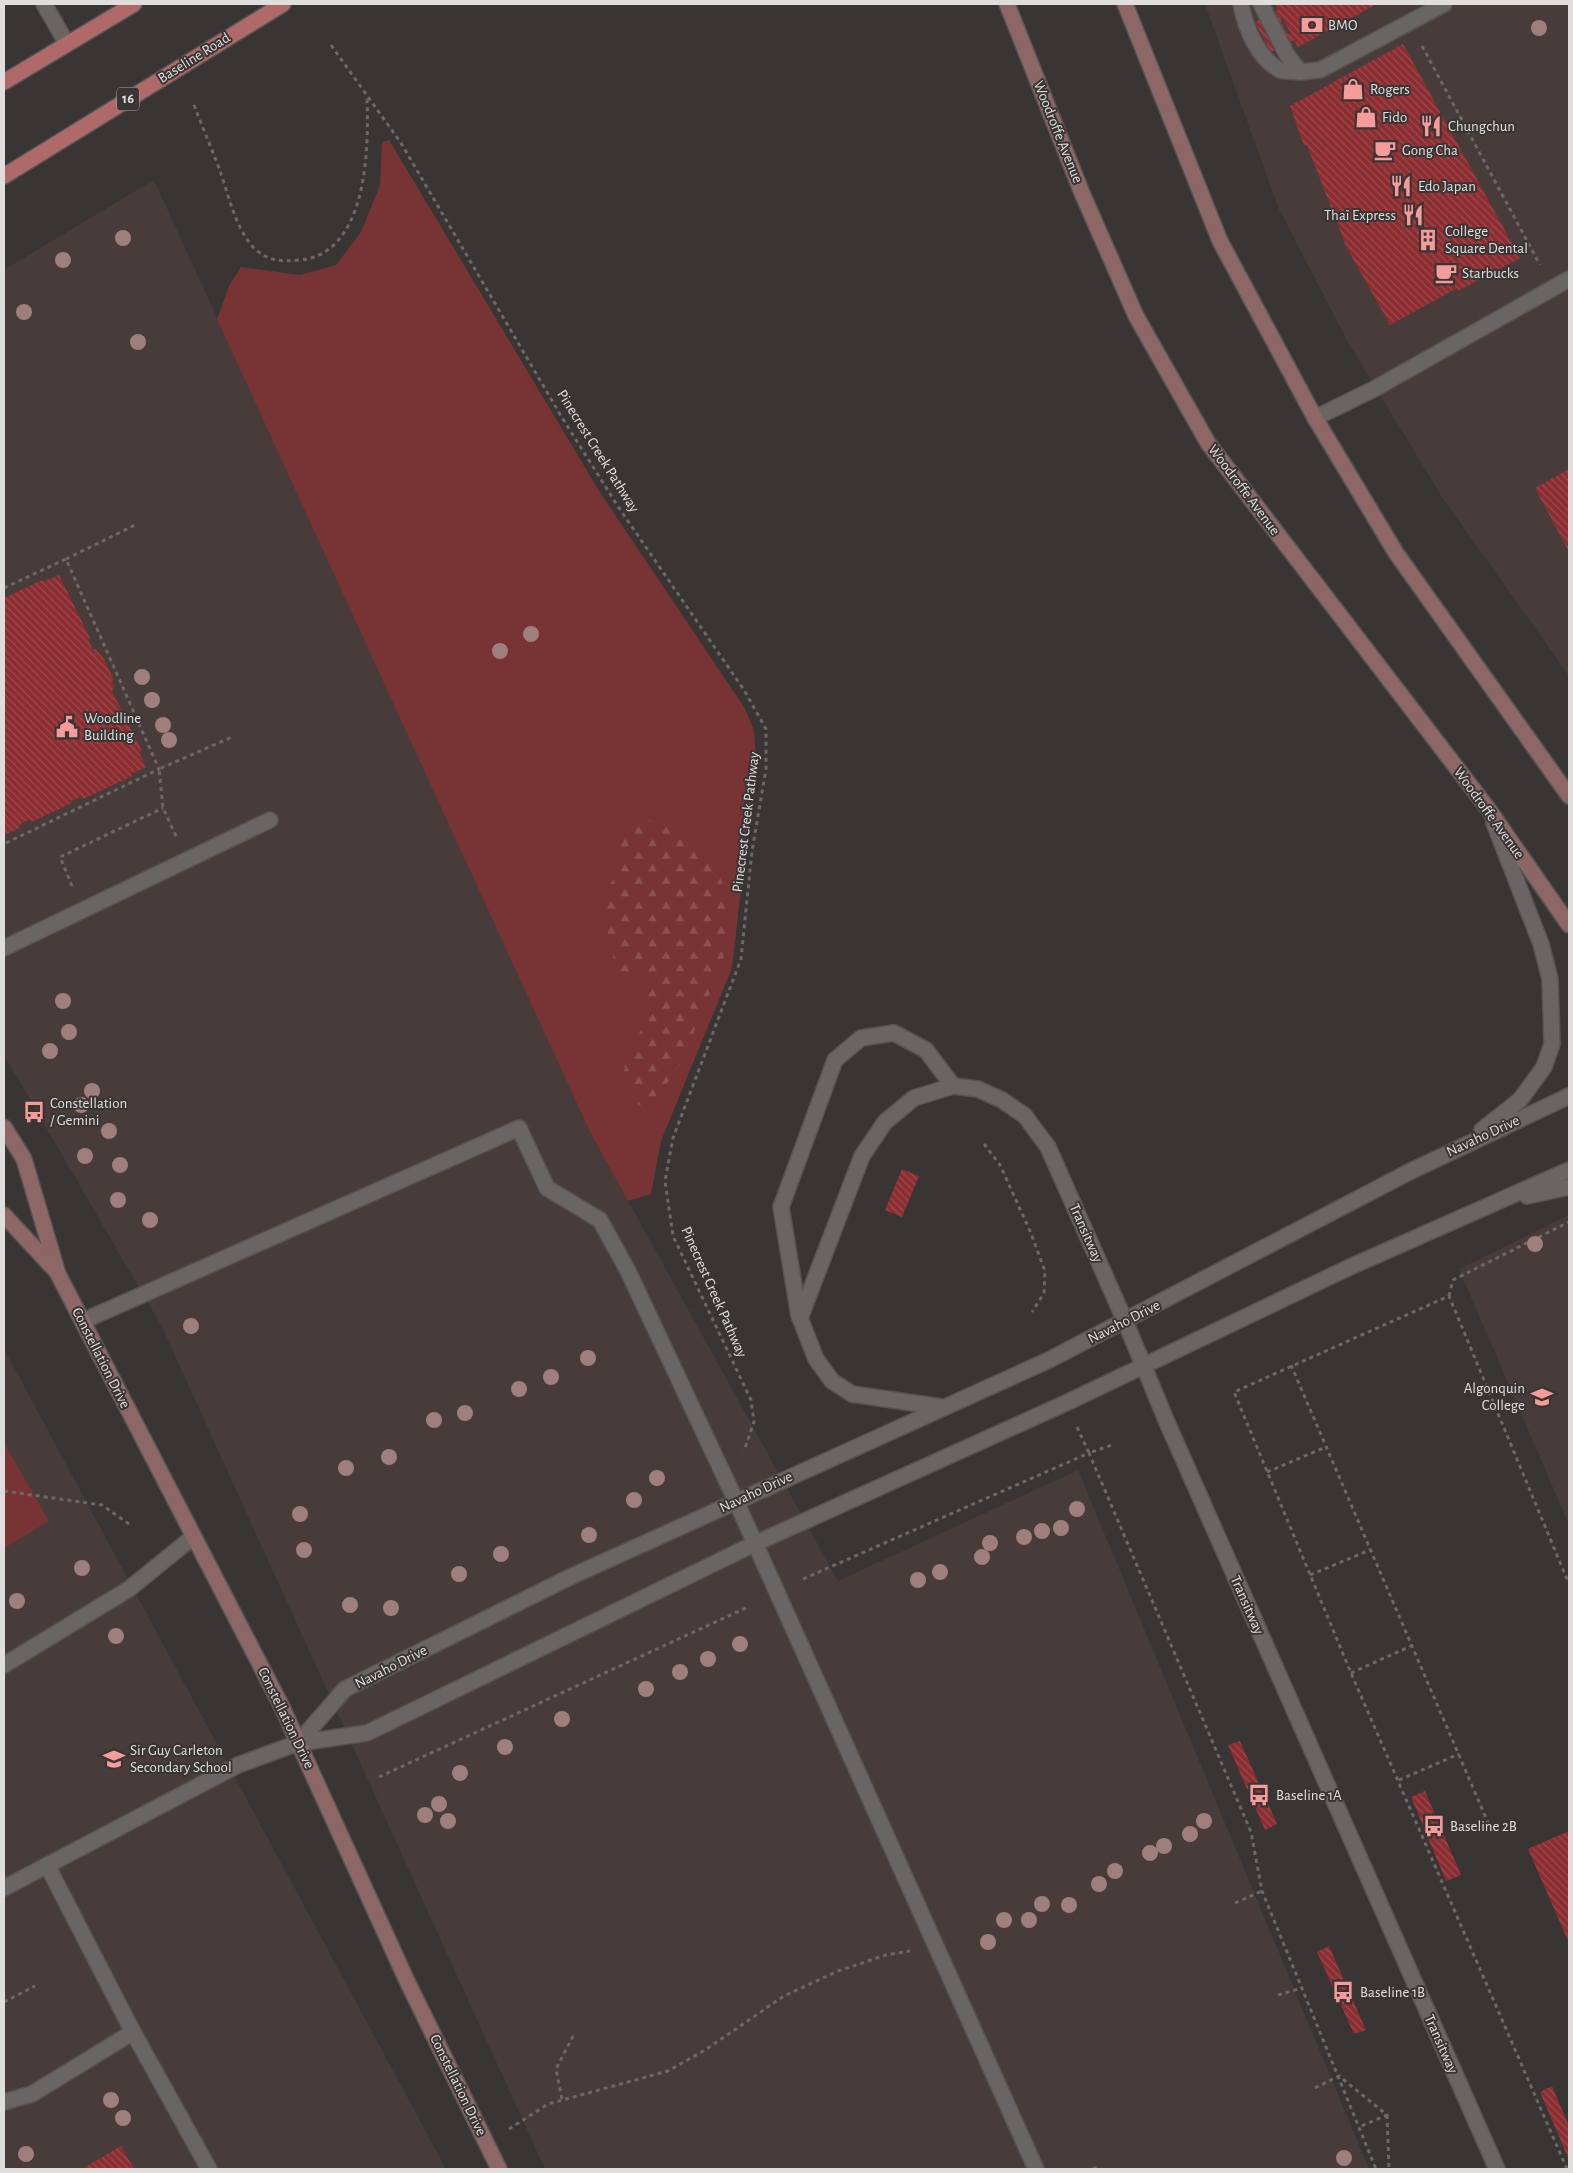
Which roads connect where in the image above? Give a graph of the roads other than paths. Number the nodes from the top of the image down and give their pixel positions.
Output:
1 (44, 4) edge
2 (134, 4) edge
3 (282, 4) edge
4 (1007, 4) edge
5 (1125, 4) edge
6 (1241, 4) edge
7 (1261, 4) edge
8 (1444, 4) edge
9 (67, 44) junction
10 (1300, 72) junction
11 (4, 82) edge
12 (4, 176) edge
13 (1569, 278) edge
14 (1315, 418) junction
15 (1569, 796) edge
16 (1489, 810) junction
17 (270, 820) dead end
18 (1569, 925) edge
19 (4, 948) edge
20 (953, 1086) junction
21 (1569, 1096) edge
22 (4, 1127) edge
23 (1461, 1146) junction
24 (1569, 1170) edge
25 (1569, 1186) edge
26 (1494, 1203) junction
27 (4, 1215) edge
28 (58, 1274) junction
29 (800, 1318) junction
30 (83, 1321) junction
31 (1125, 1321) junction
32 (1144, 1365) junction
33 (941, 1407) junction
34 (736, 1501) junction
35 (192, 1537) junction
36 (754, 1544) junction
37 (4, 1665) edge
38 (298, 1743) junction
39 (47, 1865) junction
40 (4, 1888) edge
41 (133, 2032) junction
42 (4, 2102) edge
43 (209, 2169) edge
44 (499, 2169) edge
45 (1036, 2169) edge
46 (1497, 2169) edge

1 - 9 street
2 - 9 main road
3 - 12 main road, Baseline Road / 16
4 - 16 main road, Woodroffe Avenue
5 - 14 main road
6 - 10 street
7 - 10 street
8 - 10 street
9 - 11 main road
13 - 14 street
14 - 15 main road
16 - 18 main road, Woodroffe Avenue
16 - 23 street
17 - 19 street
20 - 29 street, Transitway
20 - 29 street
20 - 31 street, Transitway
21 - 23 street, Navaho Drive
22 - 28 main road, Constellation Drive
23 - 31 street, Navaho Drive
24 - 26 street
25 - 26 street
26 - 32 street
27 - 28 main road, Constellation Drive
28 - 30 main road, Constellation Drive
29 - 33 street
30 - 34 street
30 - 35 main road, Constellation Drive
31 - 32 street, Transitway
31 - 33 street, Navaho Drive
32 - 36 street
32 - 46 street, Transitway
33 - 34 street, Navaho Drive
34 - 36 street
34 - 38 street, Navaho Drive
35 - 37 street
35 - 38 main road, Constellation Drive
36 - 38 street
36 - 45 street
38 - 39 street
38 - 44 main road, Constellation Drive
39 - 40 street
39 - 41 street
41 - 42 street
41 - 43 street

